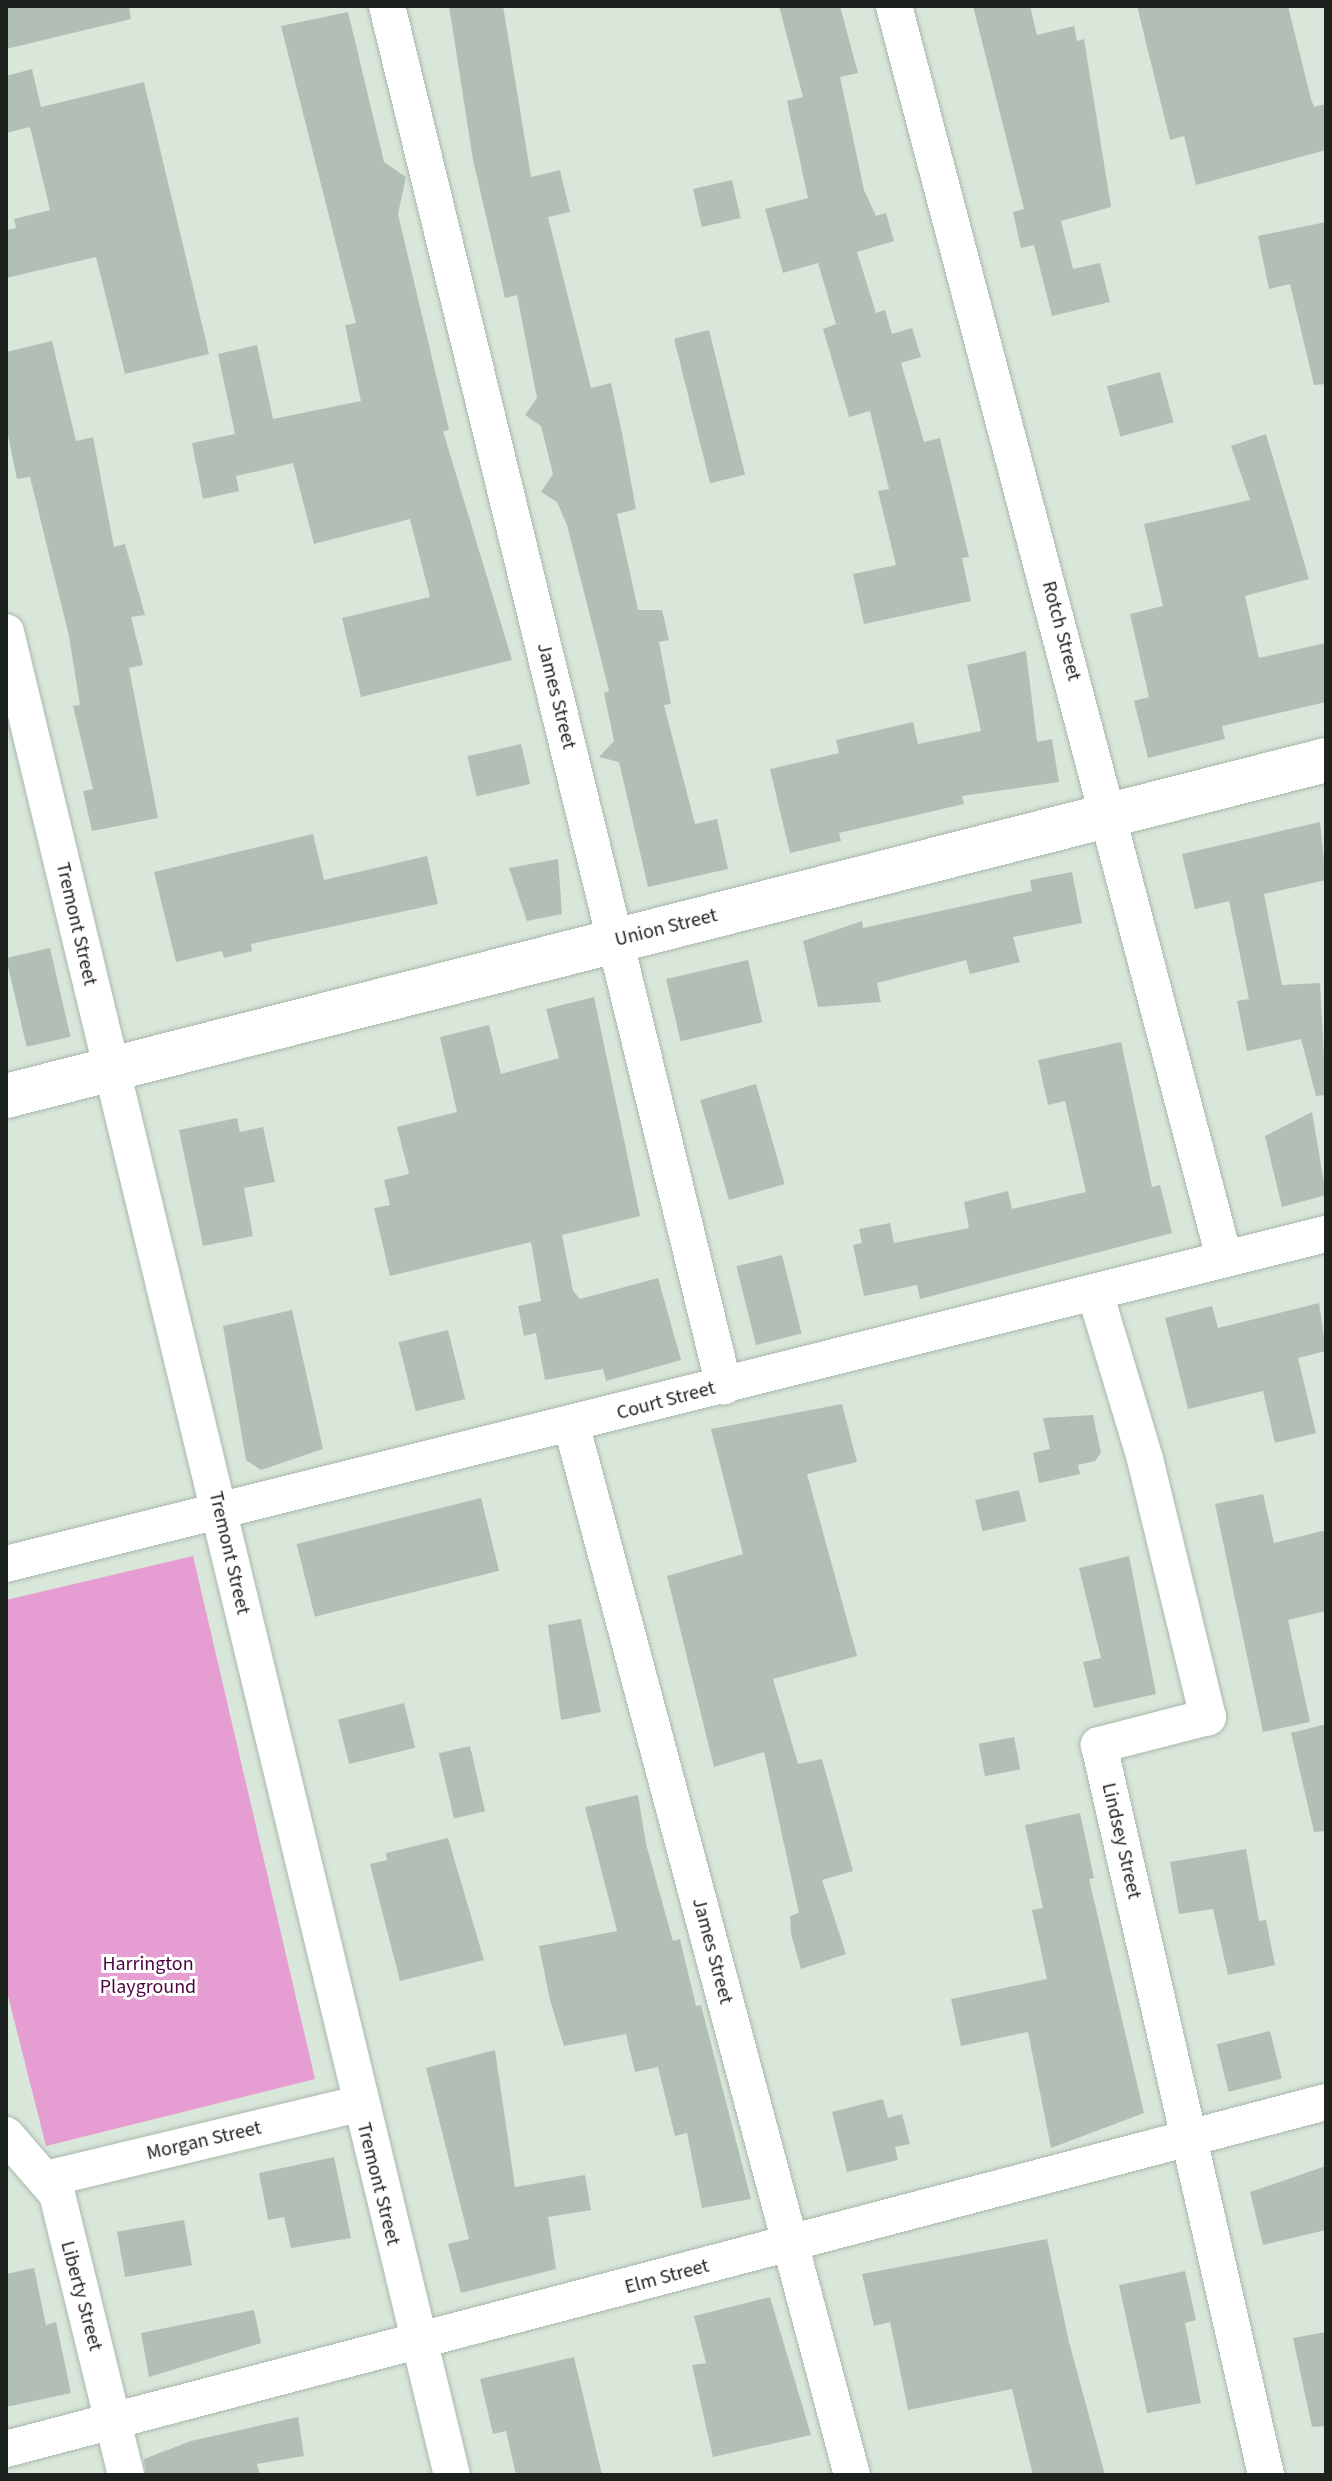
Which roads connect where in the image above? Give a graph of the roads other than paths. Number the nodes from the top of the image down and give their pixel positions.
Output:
1 (387, 6) edge
2 (894, 6) edge
3 (6, 632) edge
4 (1326, 760) edge
5 (1110, 815) junction
6 (615, 941) junction
7 (110, 1071) junction
8 (6, 1096) edge
9 (1326, 1234) edge
10 (1224, 1258) junction
11 (1095, 1293) junction
12 (724, 1386) junction
13 (572, 1427) junction
14 (220, 1514) junction
15 (6, 1564) edge
16 (1326, 2102) edge
17 (359, 2104) junction
18 (6, 2135) edge
19 (1191, 2137) junction
20 (50, 2178) junction
21 (790, 2245) junction
22 (417, 2342) junction
23 (113, 2421) junction
24 (6, 2449) edge
25 (126, 2475) edge
26 (452, 2475) edge
27 (852, 2475) edge
28 (1266, 2475) edge

1 - 6 street, James Street
2 - 5 street, Rotch Street
3 - 7 street, Tremont Street
4 - 5 main road, Union Street
5 - 6 main road, Union Street
5 - 10 street, Rotch Street
6 - 7 main road, Union Street
6 - 12 street, James Street
7 - 8 main road, Union Street
7 - 14 street, Tremont Street
9 - 10 street, Court Street
10 - 11 street, Court Street
11 - 12 street, Court Street
11 - 19 street, Lindsey Street
12 - 13 street, Court Street
13 - 14 street, Court Street
13 - 21 street, James Street
14 - 15 street, Court Street
14 - 17 street, Tremont Street
16 - 19 street, Elm Street
17 - 20 street, Morgan Street
17 - 22 street, Tremont Street
18 - 20 street
19 - 21 street, Elm Street
19 - 28 street, Lindsey Street
20 - 23 street, Liberty Street
21 - 22 street, Elm Street
21 - 27 street, James Street
22 - 23 street, Elm Street
22 - 26 street, Tremont Street
23 - 24 street, Elm Street
23 - 25 street, Liberty Street

